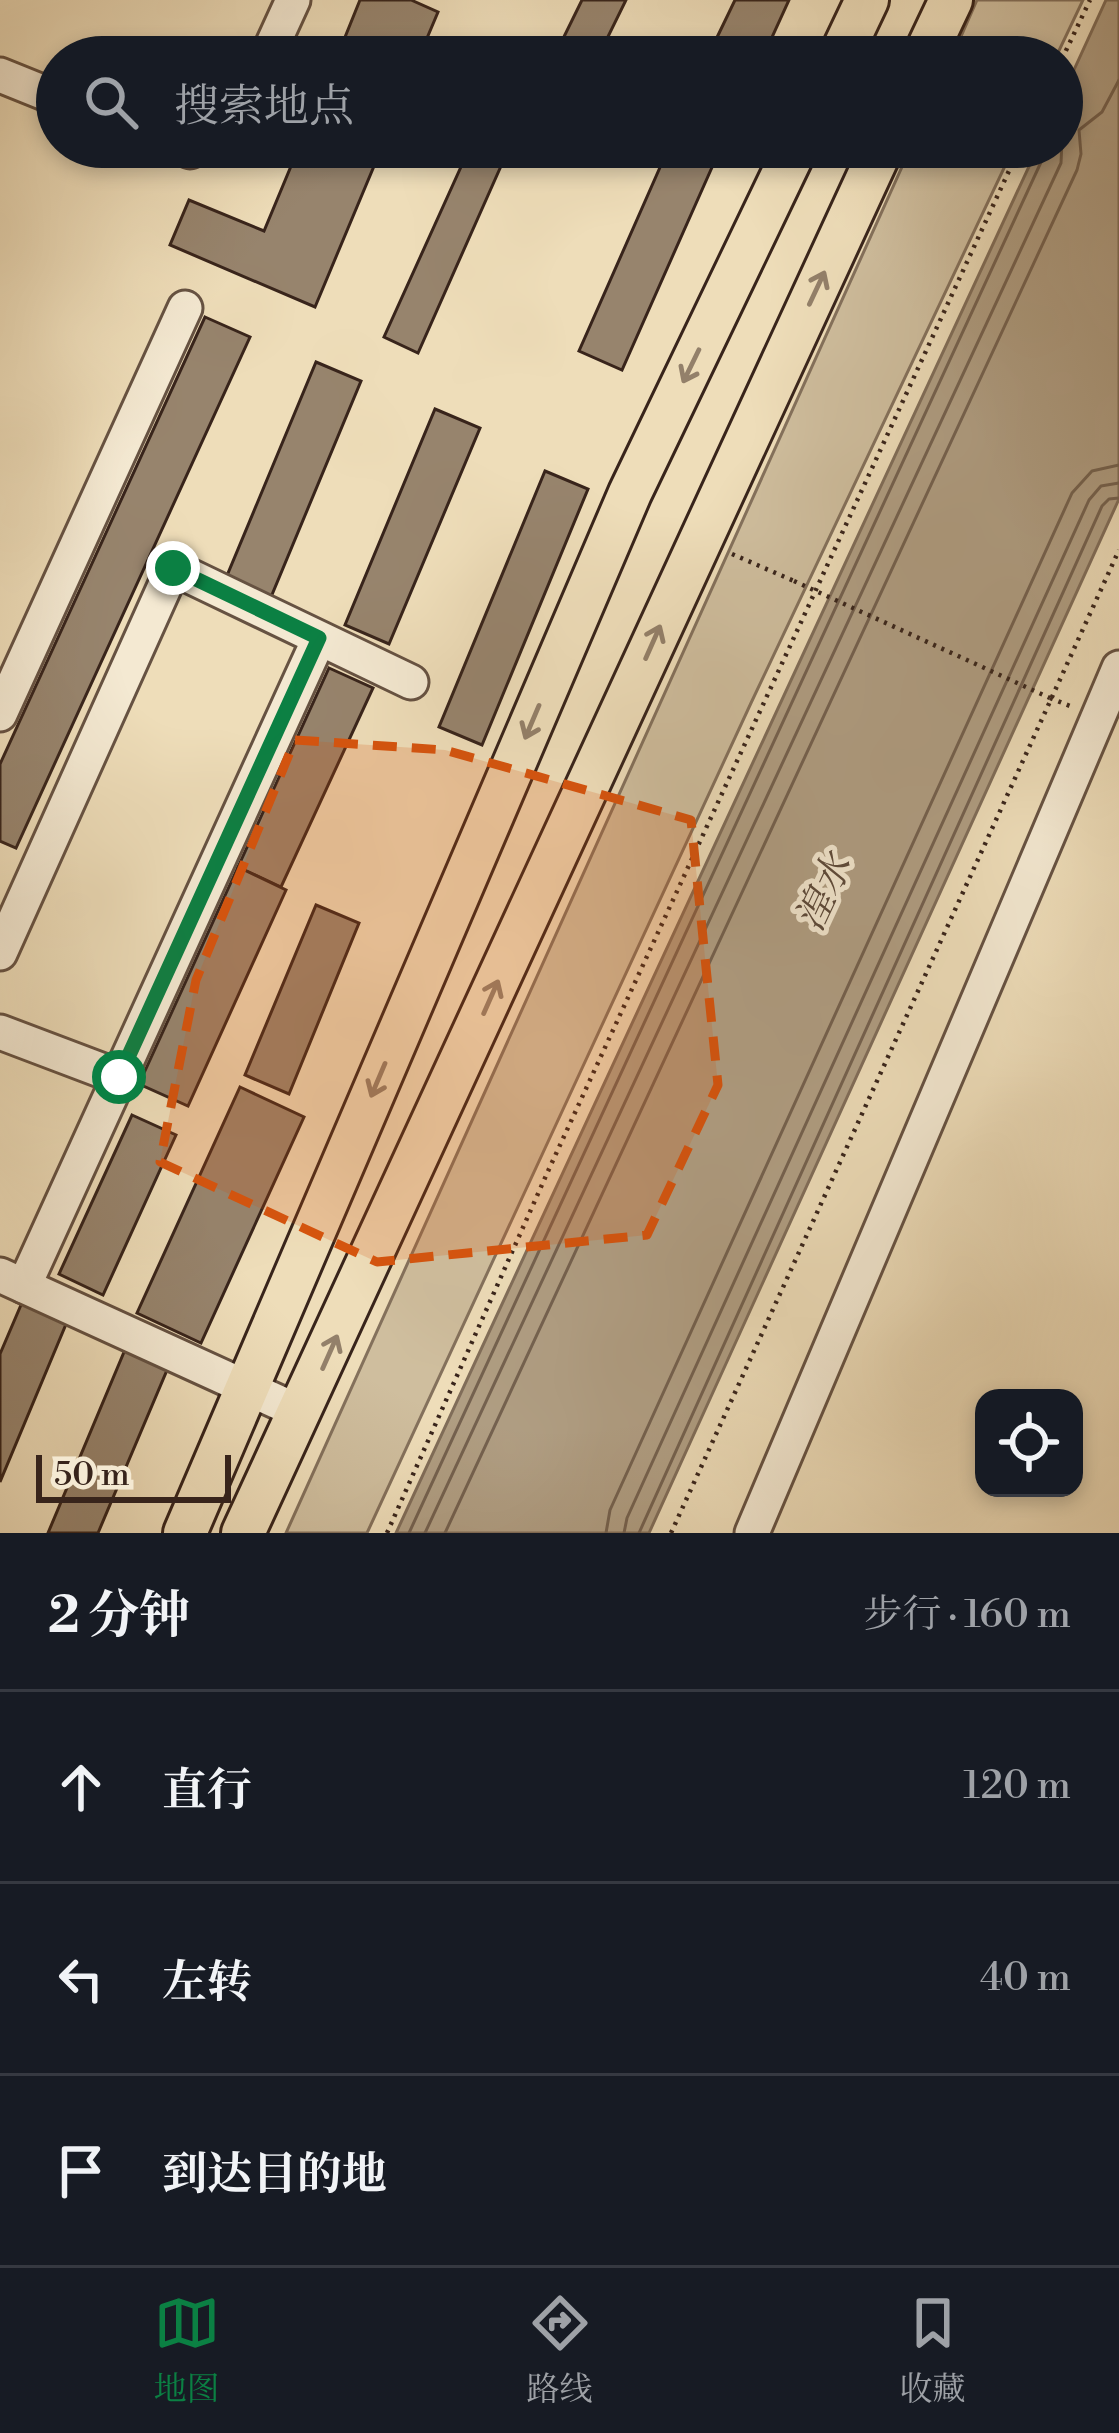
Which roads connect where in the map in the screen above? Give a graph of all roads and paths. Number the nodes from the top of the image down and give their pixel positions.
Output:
1 (293, 0) edge
2 (867, 0) edge
3 (951, 0) edge
4 (1090, 0) edge
5 (277, 36) edge
6 (850, 36) edge
7 (934, 36) edge
8 (1073, 36) edge
9 (0, 75) edge
10 (36, 90) edge
11 (786, 168) edge
12 (872, 168) edge
13 (1010, 168) edge
14 (184, 308) dead end
15 (700, 539) junction
16 (1119, 550) edge
17 (319, 638) junction
18 (1119, 668) edge
19 (411, 682) dead end
20 (1050, 698) junction
21 (0, 714) edge
22 (0, 953) edge
23 (0, 1032) edge
24 (119, 1077) junction
25 (12, 1281) edge
26 (246, 1387) junction
27 (302, 1413) junction
28 (185, 1533) edge
29 (243, 1533) edge
30 (387, 1533) edge
31 (671, 1533) edge
32 (752, 1533) edge

1 - 5 street
2 - 6 main road
3 - 7 main road
4 - 8 path
9 - 10 street
11 -> 26 main road
15 -> 12 main road
13 - 30 path
14 - 21 street
15 - 20 path, bridge
27 -> 15 main road
16 - 20 path
17 - 19 street
17 - 22 street
17 - 24 street
18 - 32 street
20 - 31 path
23 - 24 street
24 - 25 street
25 - 26 street
26 - 27 street
26 - 28 main road
27 - 29 main road

